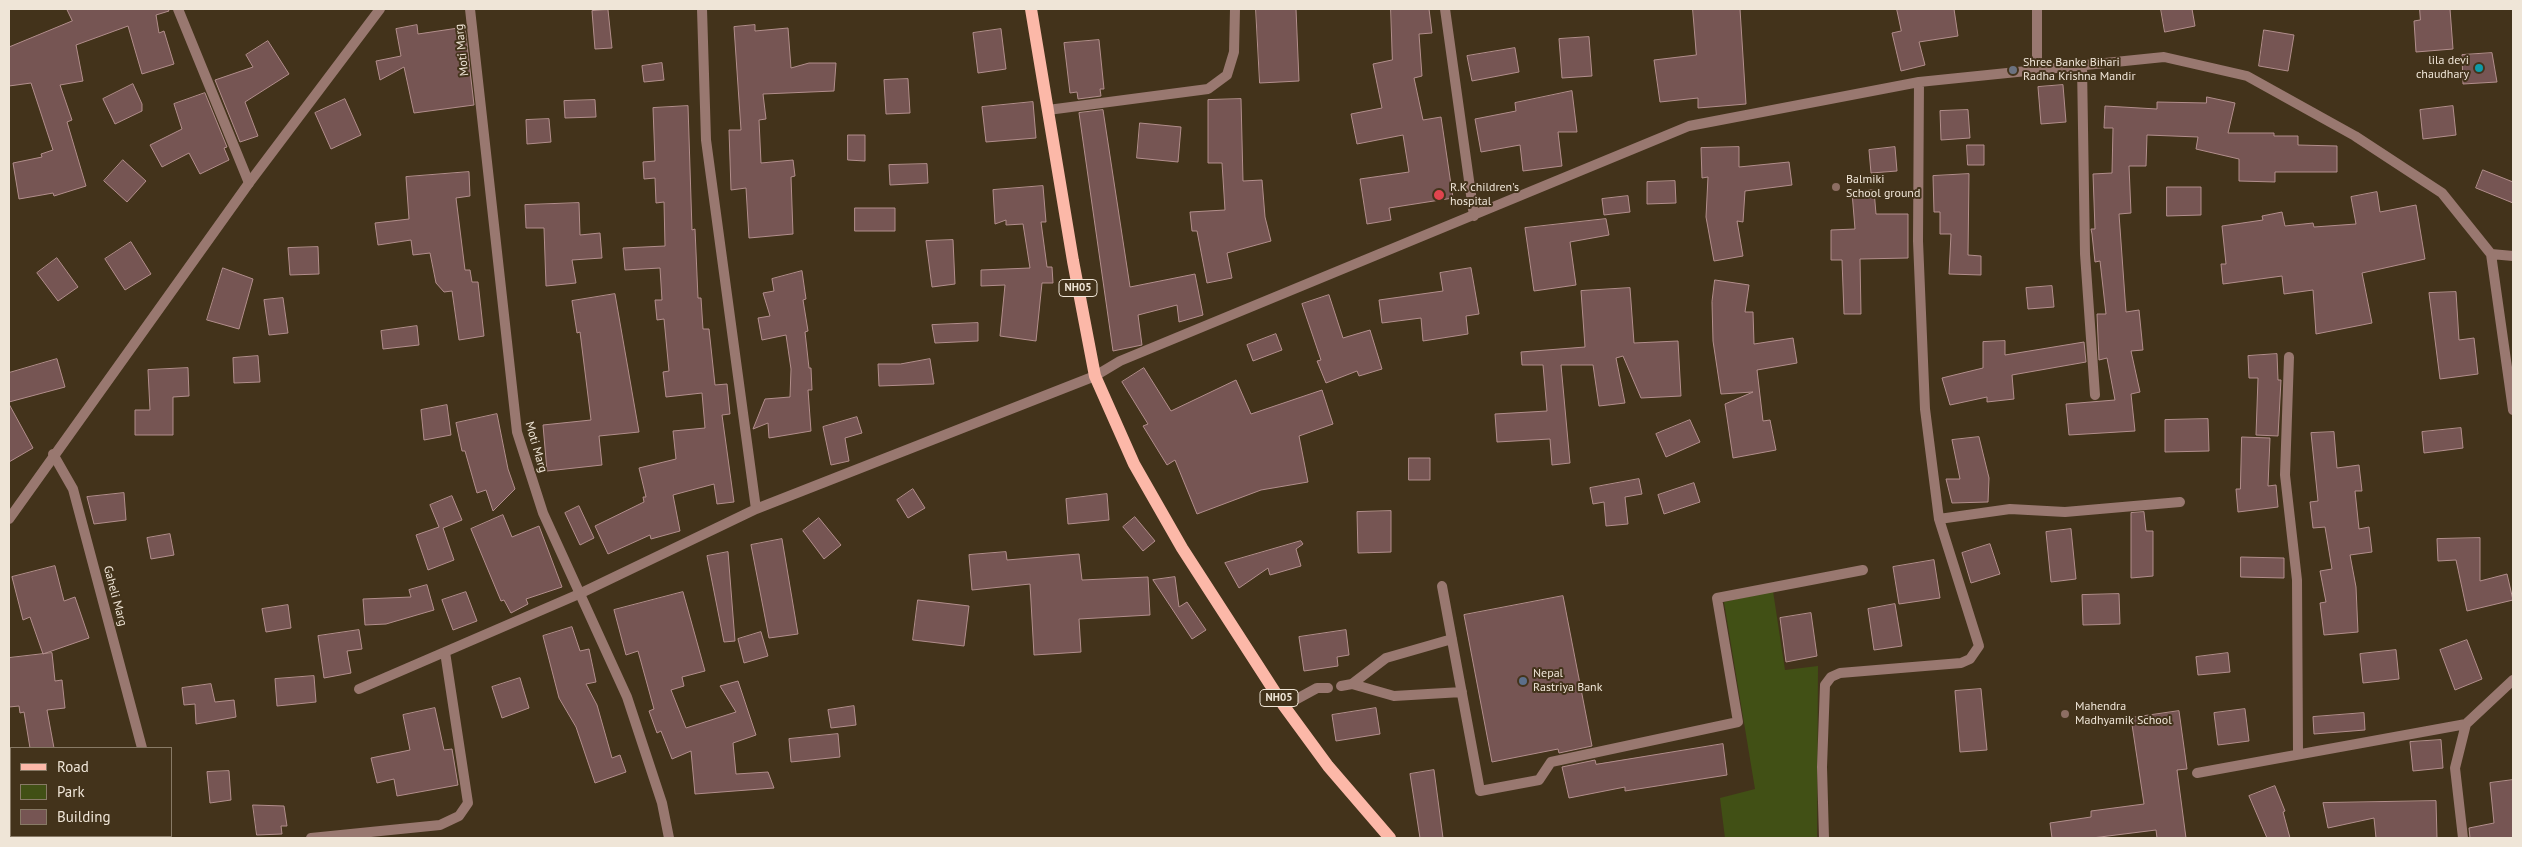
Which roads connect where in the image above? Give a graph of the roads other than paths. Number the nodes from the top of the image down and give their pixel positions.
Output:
1 (178, 9) edge
2 (380, 9) edge
3 (470, 9) edge
4 (702, 9) edge
5 (1031, 9) edge
6 (1236, 9) edge
7 (1446, 9) edge
8 (2037, 9) edge
9 (2082, 65) junction
10 (2036, 70) junction
11 (1918, 82) junction
12 (1048, 110) junction
13 (249, 184) junction
14 (1474, 216) junction
15 (2491, 254) junction
16 (2513, 256) edge
17 (2289, 357) dead end
18 (1095, 376) junction
19 (2095, 395) dead end
20 (2513, 410) edge
21 (53, 454) junction
22 (2180, 502) dead end
23 (756, 509) junction
24 (9, 519) edge
25 (1940, 520) junction
26 (1863, 570) dead end
27 (1442, 586) dead end
28 (579, 594) junction
29 (1452, 639) junction
30 (445, 652) junction
31 (2513, 680) edge
32 (1352, 684) junction
33 (1342, 686) dead end
34 (1328, 688) dead end
35 (359, 689) dead end
36 (1462, 692) junction
37 (1284, 706) junction
38 (2466, 724) junction
39 (142, 747) edge
40 (2298, 753) junction
41 (2197, 773) dead end
42 (374, 836) edge
43 (311, 838) edge
44 (669, 838) edge
45 (1390, 838) edge
46 (1824, 838) edge
47 (2463, 838) edge

1 - 13 street
2 - 13 street
3 - 28 street, Moti Marg
4 - 23 street
5 - 12 main road, NH05
6 - 12 street
7 - 14 street
8 - 10 street
9 - 10 street
9 - 15 street
9 - 19 street
10 - 11 street
11 - 14 street
11 - 25 street
12 - 18 main road, NH05
13 - 21 street
14 - 18 street
15 - 16 street
15 - 20 street
17 - 40 street
18 - 23 street
18 - 37 main road, NH05
21 - 24 street
21 - 39 street, Gaheli Marg
22 - 25 street
23 - 28 street
25 - 46 street
26 - 36 street
27 - 29 street
28 - 30 street
28 - 44 street, Moti Marg
29 - 32 street
29 - 36 street
30 - 35 street
30 - 42 street
31 - 38 street
32 - 33 street
32 - 36 street
34 - 37 street
37 - 45 main road, NH05
38 - 40 street
38 - 47 street
40 - 41 street
42 - 43 street

